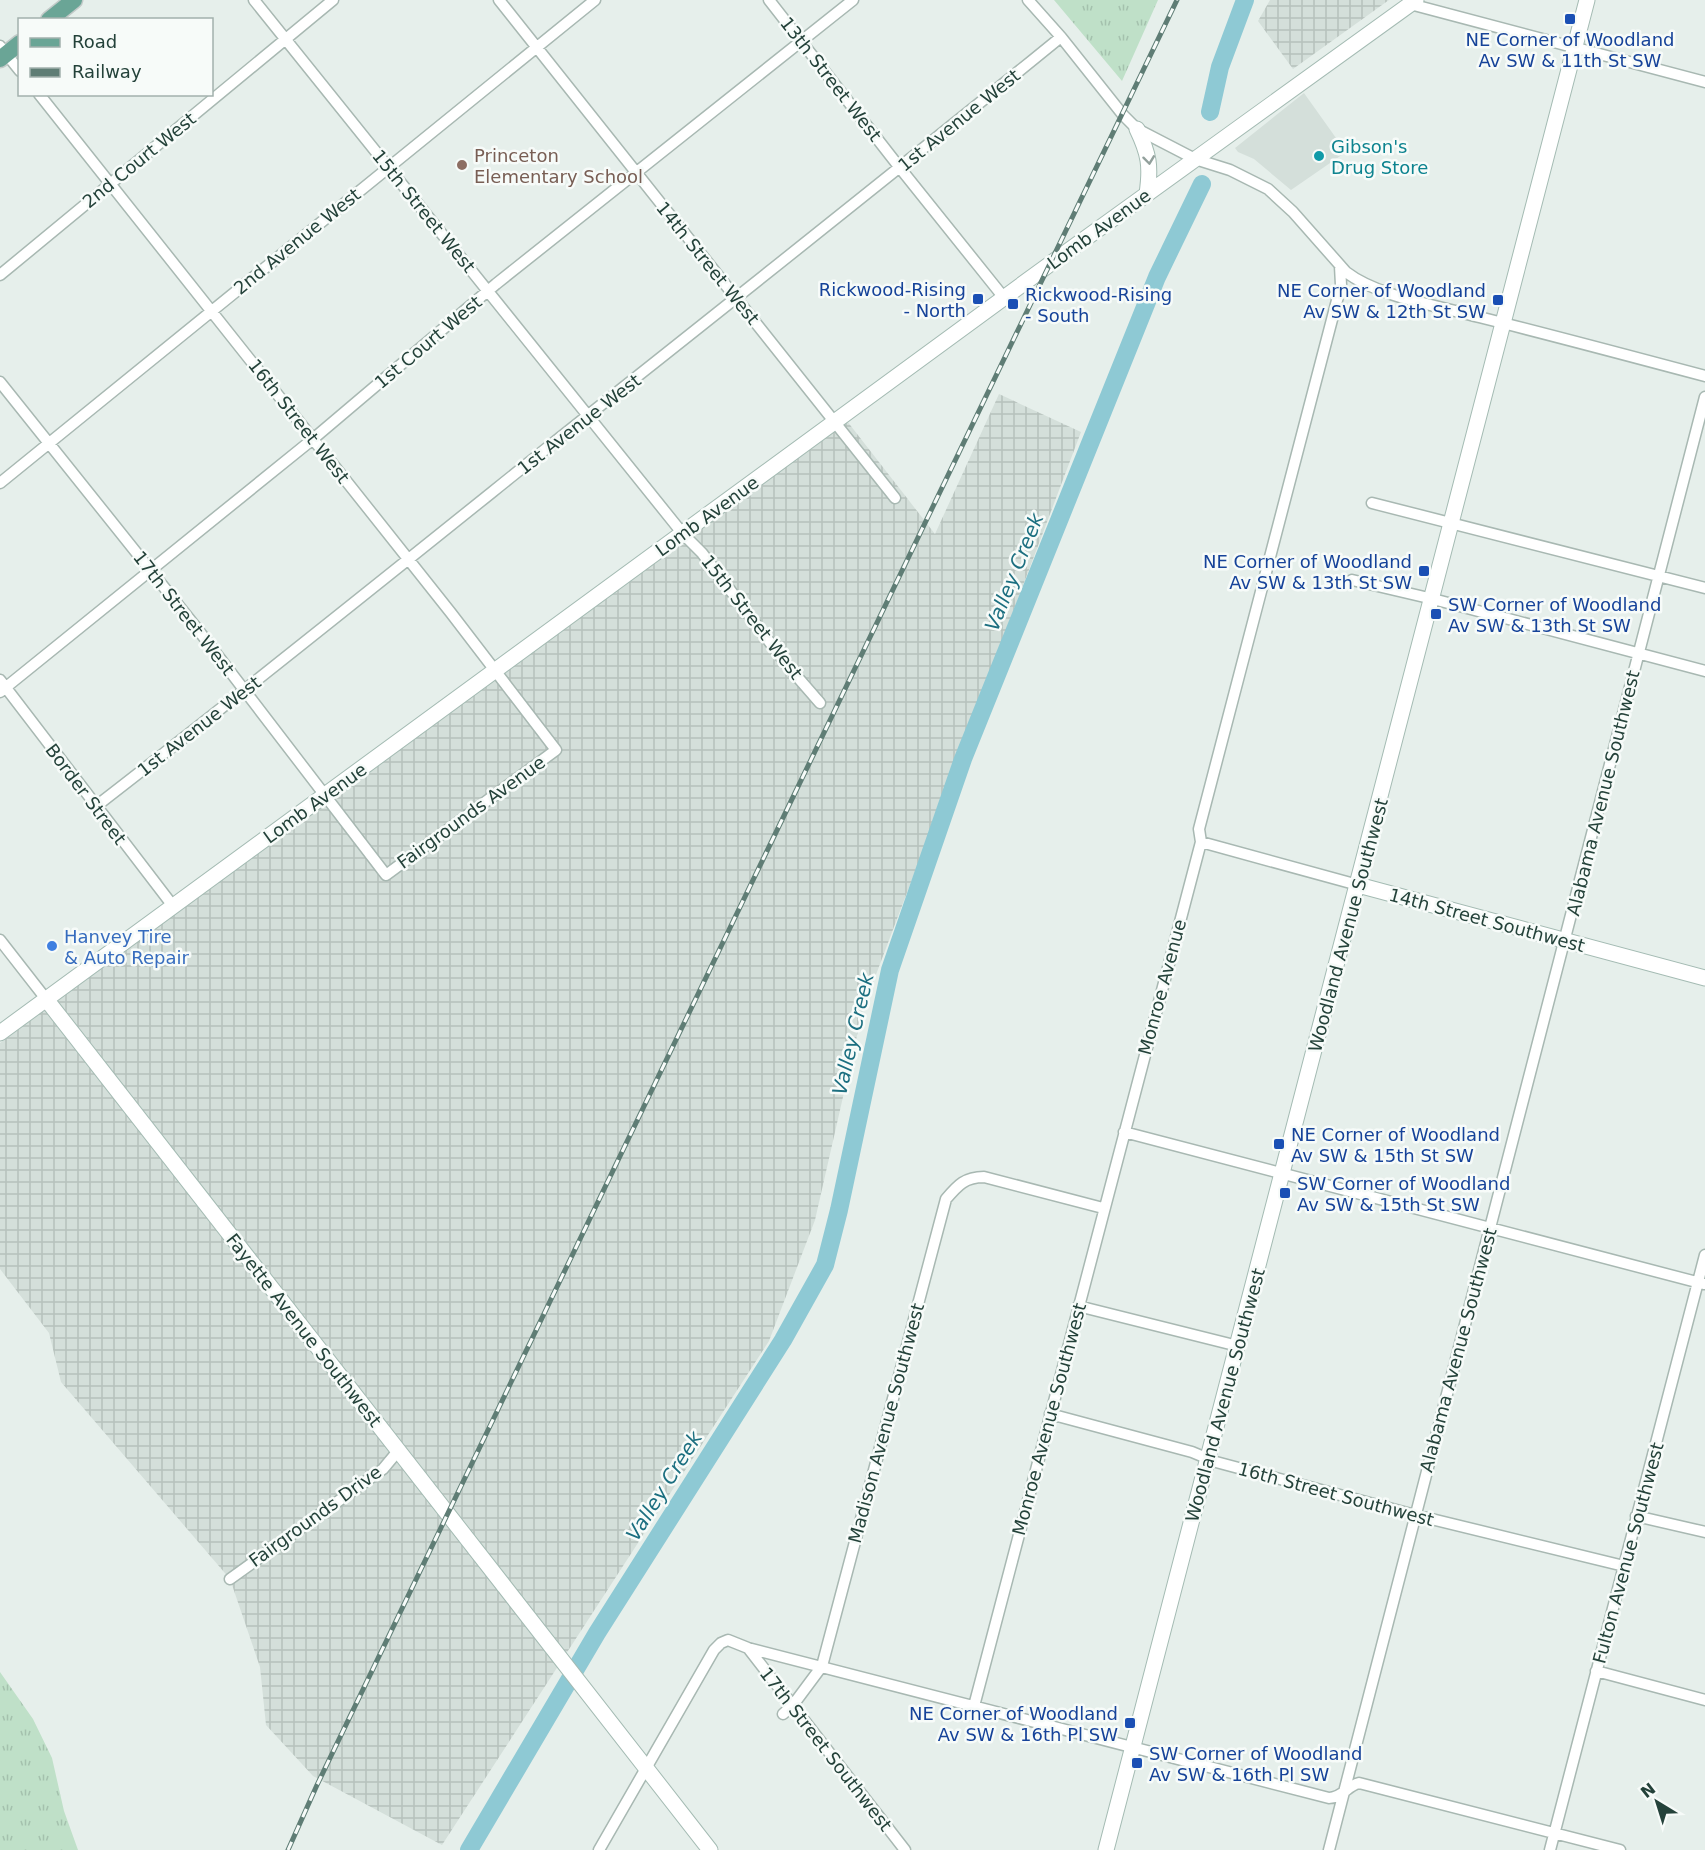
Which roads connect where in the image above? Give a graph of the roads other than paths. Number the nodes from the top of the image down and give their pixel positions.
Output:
1 (74, 0) edge
2 (254, 0) edge
3 (333, 0) edge
4 (499, 0) edge
5 (595, 0) edge
6 (769, 0) edge
7 (853, 0) edge
8 (1028, 0) edge
9 (1587, 0) edge
10 (1413, 2) edge
11 (52, 18) edge
12 (1061, 37) junction
13 (285, 40) junction
14 (802, 41) junction
15 (18, 44) edge
16 (536, 48) junction
17 (1575, 48) junction
18 (2, 53) edge
19 (18, 69) edge
20 (1705, 82) edge
21 (41, 96) edge
22 (1137, 129) junction
23 (1195, 159) junction
24 (388, 167) junction
25 (900, 168) junction
26 (636, 172) junction
27 (111, 183) junction
28 (1147, 194) junction
29 (1340, 266) junction
30 (0, 275) edge
31 (489, 291) junction
32 (1005, 298) junction
33 (736, 299) junction
34 (212, 311) junction
35 (1503, 323) junction
36 (1705, 376) edge
37 (0, 382) edge
38 (1705, 397) edge
39 (588, 416) junction
40 (836, 422) junction
41 (312, 439) junction
42 (50, 443) junction
43 (0, 483) edge
44 (895, 498) dead end
45 (1372, 503) dead end
46 (1450, 524) junction
47 (683, 534) junction
48 (408, 560) junction
49 (150, 570) junction
50 (1658, 576) junction
51 (1352, 580) dead end
52 (1705, 588) edge
53 (1433, 599) junction
54 (1638, 653) junction
55 (496, 670) junction
56 (1705, 670) edge
57 (2, 686) edge
58 (246, 691) junction
59 (820, 703) dead end
60 (556, 750) joint
61 (325, 795) junction
62 (95, 807) junction
63 (1201, 842) junction
64 (386, 874) joint
65 (1358, 885) junction
66 (173, 906) junction
67 (0, 940) edge
68 (1566, 940) junction
69 (1705, 978) edge
70 (46, 999) junction
71 (0, 1033) edge
72 (1124, 1132) junction
73 (1283, 1174) junction
74 (1103, 1208) junction
75 (1490, 1228) junction
76 (1705, 1255) edge
77 (1702, 1283) edge
78 (1078, 1306) junction
79 (1238, 1346) junction
80 (1050, 1414) junction
81 (398, 1451) junction
82 (1209, 1458) junction
83 (1415, 1515) junction
84 (1636, 1516) junction
85 (1705, 1532) edge
86 (1624, 1566) junction
87 (230, 1579) dead end
88 (748, 1648) junction
89 (822, 1666) junction
90 (1596, 1671) junction
91 (1705, 1700) edge
92 (793, 1705) junction
93 (974, 1706) junction
94 (783, 1714) dead end
95 (1134, 1746) junction
96 (646, 1769) junction
97 (1345, 1792) junction
98 (1553, 1833) junction
99 (599, 1850) edge
100 (710, 1850) edge
101 (905, 1850) edge
102 (1106, 1850) edge
103 (1329, 1850) edge
104 (1550, 1850) edge
105 (1618, 1850) edge

1 - 11 main road
2 - 13 street, 15th Street West
3 - 13 street, 2nd Court West
4 - 16 street, 14th Street West
5 - 16 street, 2nd Avenue West
6 - 14 street, 13th Street West
7 - 14 street, 1st Court West
8 - 12 street
9 - 17 street, Woodland Avenue Southwest
10 - 17 street
10 - 23 street, Lomb Avenue
12 - 22 street
12 - 25 street, 1st Avenue West
13 - 24 street, 15th Street West
13 - 27 street, 2nd Court West
14 - 25 street, 13th Street West
14 - 26 street, 1st Court West
15 - 18 main road
16 - 24 street, 2nd Avenue West
16 - 26 street, 14th Street West
17 - 20 street
17 - 35 street, Woodland Avenue Southwest
18 - 19 street
21 - 27 street, 16th Street West
22 - 23 street
22 -> 28 street
23 - 28 street, Lomb Avenue
23 - 29 street
24 - 31 street, 15th Street West
24 - 34 street, 2nd Avenue West
25 - 32 street, 13th Street West
25 - 33 street, 1st Avenue West
26 - 31 street, 1st Court West
26 - 33 street, 14th Street West
27 - 30 street, 2nd Court West
27 - 34 street, 16th Street West
28 - 32 street, Lomb Avenue
29 - 35 street
29 - 63 street
31 - 39 street, 15th Street West
31 - 41 street, 1st Court West
32 - 40 street, Lomb Avenue
33 - 39 street, 1st Avenue West
33 - 40 street, 14th Street West
34 - 41 street, 16th Street West
34 - 42 street, 2nd Avenue West
35 - 36 street
35 - 46 street, Woodland Avenue Southwest
37 - 42 street, 17th Street West
38 - 50 street, Alabama Avenue Southwest
39 - 47 street, 15th Street West
39 - 48 street, 1st Avenue West
40 - 44 street, 14th Street West
40 - 47 street, Lomb Avenue
41 - 48 street, 16th Street West
41 - 49 street, 1st Court West
42 - 43 street, 2nd Avenue West
42 - 49 street, 17th Street West
45 - 46 street
46 - 50 street
46 - 53 street, Woodland Avenue Southwest
47 - 55 street, Lomb Avenue
47 - 59 street, 15th Street West
48 - 55 street, 16th Street West
48 - 58 street, 1st Avenue West
49 - 57 street, 1st Court West
49 - 58 street, 17th Street West
50 - 52 street
50 - 54 street, Alabama Avenue Southwest
51 - 53 street
53 - 54 street
53 - 65 street, Woodland Avenue Southwest
54 - 56 street
54 - 68 street, Alabama Avenue Southwest
55 - 60 street, 16th Street West
55 - 61 street, Lomb Avenue
57 - 62 street, Border Street
58 - 61 street, 17th Street West
58 - 62 street, 1st Avenue West
60 - 64 street, Fairgrounds Avenue
61 - 64 street, 17th Street West
61 - 66 street, Lomb Avenue
62 - 66 street, Border Street
63 - 65 street, 14th Street Southwest
63 - 72 street, Monroe Avenue
65 - 68 street, 14th Street Southwest
65 - 73 street, Woodland Avenue Southwest
66 - 70 street, Lomb Avenue
67 - 70 street
68 - 69 street, 14th Street Southwest
68 - 75 street, Alabama Avenue Southwest
70 - 71 street, Lomb Avenue
70 - 81 street, Fayette Avenue Southwest
72 - 73 street
72 - 74 street, Monroe Avenue Southwest
73 - 75 street
73 - 79 street, Woodland Avenue Southwest
74 - 78 street, Monroe Avenue Southwest
74 - 89 street, Madison Avenue Southwest
75 - 77 street
75 - 83 street, Alabama Avenue Southwest
76 - 77 street, Fulton Avenue Southwest
77 - 84 street, Fulton Avenue Southwest
78 - 79 street
78 - 80 street, Monroe Avenue Southwest
79 - 82 street, Woodland Avenue Southwest
80 - 82 street, 16th Street Southwest
80 - 93 street, Monroe Avenue Southwest
81 - 87 street, Fairgrounds Drive
81 - 96 street, Fayette Avenue Southwest
82 - 83 street, 16th Street Southwest
82 - 95 street, Woodland Avenue Southwest
83 - 86 street, 16th Street Southwest
83 - 97 street, Alabama Avenue Southwest
84 - 85 street
84 - 86 street, Fulton Avenue Southwest
86 - 90 street, Fulton Avenue Southwest
88 - 89 street
88 - 92 street, 17th Street Southwest
88 - 96 street
89 - 92 street
89 - 93 street
90 - 91 street
90 - 98 street, Fulton Avenue Southwest
92 - 94 street
92 - 101 street, 17th Street Southwest
93 - 95 street
95 - 97 street
95 - 102 street, Woodland Avenue Southwest
96 - 99 street
96 - 100 street, Fayette Avenue Southwest
97 - 98 street
97 - 103 street, Alabama Avenue Southwest
98 - 104 street, Fulton Avenue Southwest
98 - 105 street

